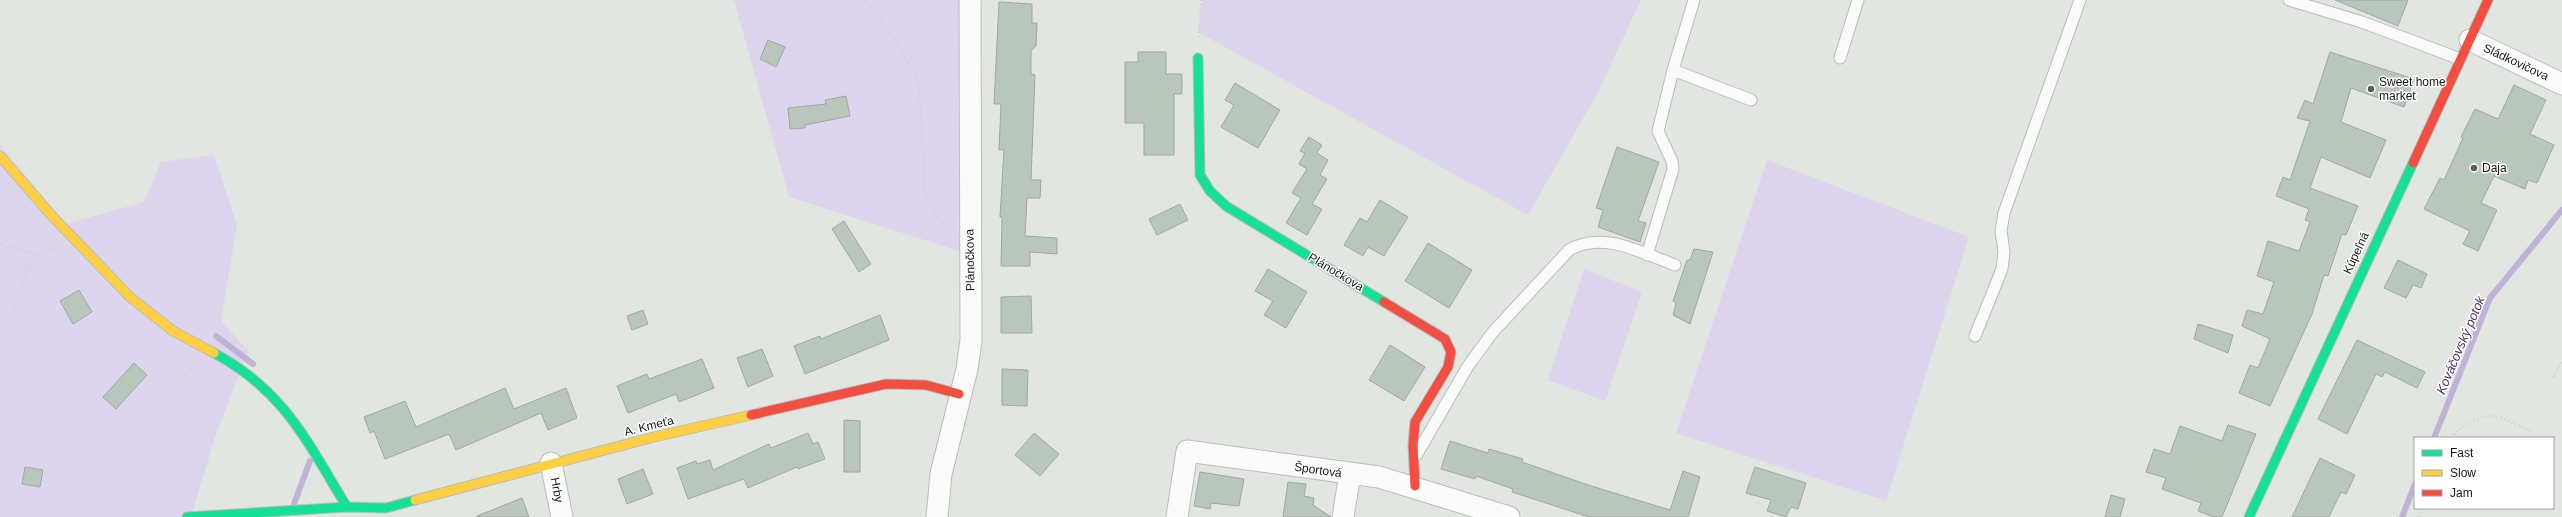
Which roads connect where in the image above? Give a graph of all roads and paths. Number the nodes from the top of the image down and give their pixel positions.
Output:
1 (866, 0) edge
2 (970, 0) edge
3 (1201, 0) edge
4 (1694, 0) edge
5 (1858, 0) edge
6 (2080, 0) edge
7 (2289, 0) edge
8 (2488, 0) edge
9 (2470, 40) junction
10 (1198, 58) joint
11 (1840, 58) dead end
12 (2460, 59) junction
13 (1673, 70) junction
14 (2562, 84) edge
15 (1751, 100) dead end
16 (0, 156) edge
17 (0, 244) edge
18 (80, 246) junction
19 (970, 247) junction
20 (38, 255) junction
21 (1647, 255) junction
22 (1675, 265) dead end
23 (0, 323) edge
24 (1975, 336) dead end
25 (2562, 361) edge
26 (2553, 377) dead end
27 (959, 394) junction
28 (2532, 432) dead end
29 (2453, 437) edge
30 (1414, 460) junction
31 (551, 463) junction
32 (1350, 474) junction
33 (1415, 486) junction
34 (347, 507) junction
35 (187, 517) edge
36 (562, 517) edge
37 (937, 517) edge
38 (1177, 517) edge
39 (1344, 517) edge
40 (1509, 517) edge
41 (2249, 517) edge

1 - 19 path
2 - 19 street, Plánočkova
3 - 10 path
4 - 13 lane
5 - 11 lane
6 - 24 lane
7 - 12 lane
8 - 9 street, Kúpeľná
9 - 12 street, Kúpeľná
9 - 14 street, Sládkovičova
10 - 30 street, Plánočkova
12 - 41 street, Kúpeľná
13 - 15 lane
13 - 21 lane
16 - 18 street
17 - 20 path
18 - 20 path
18 - 34 street
19 - 27 street, Plánočkova
20 - 23 path
21 - 22 lane
21 - 30 lane
25 - 26 path
27 - 31 street, A. Kmeťa
27 - 37 street, Plánočkova
28 - 29 path
30 - 33 street, Plánočkova
31 - 34 street, A. Kmeťa
31 - 36 street, Hrby
32 - 33 street, Športová
32 - 38 street, Športová
32 - 39 street
33 - 40 street, Športová
34 - 35 street, A. Kmeťa

